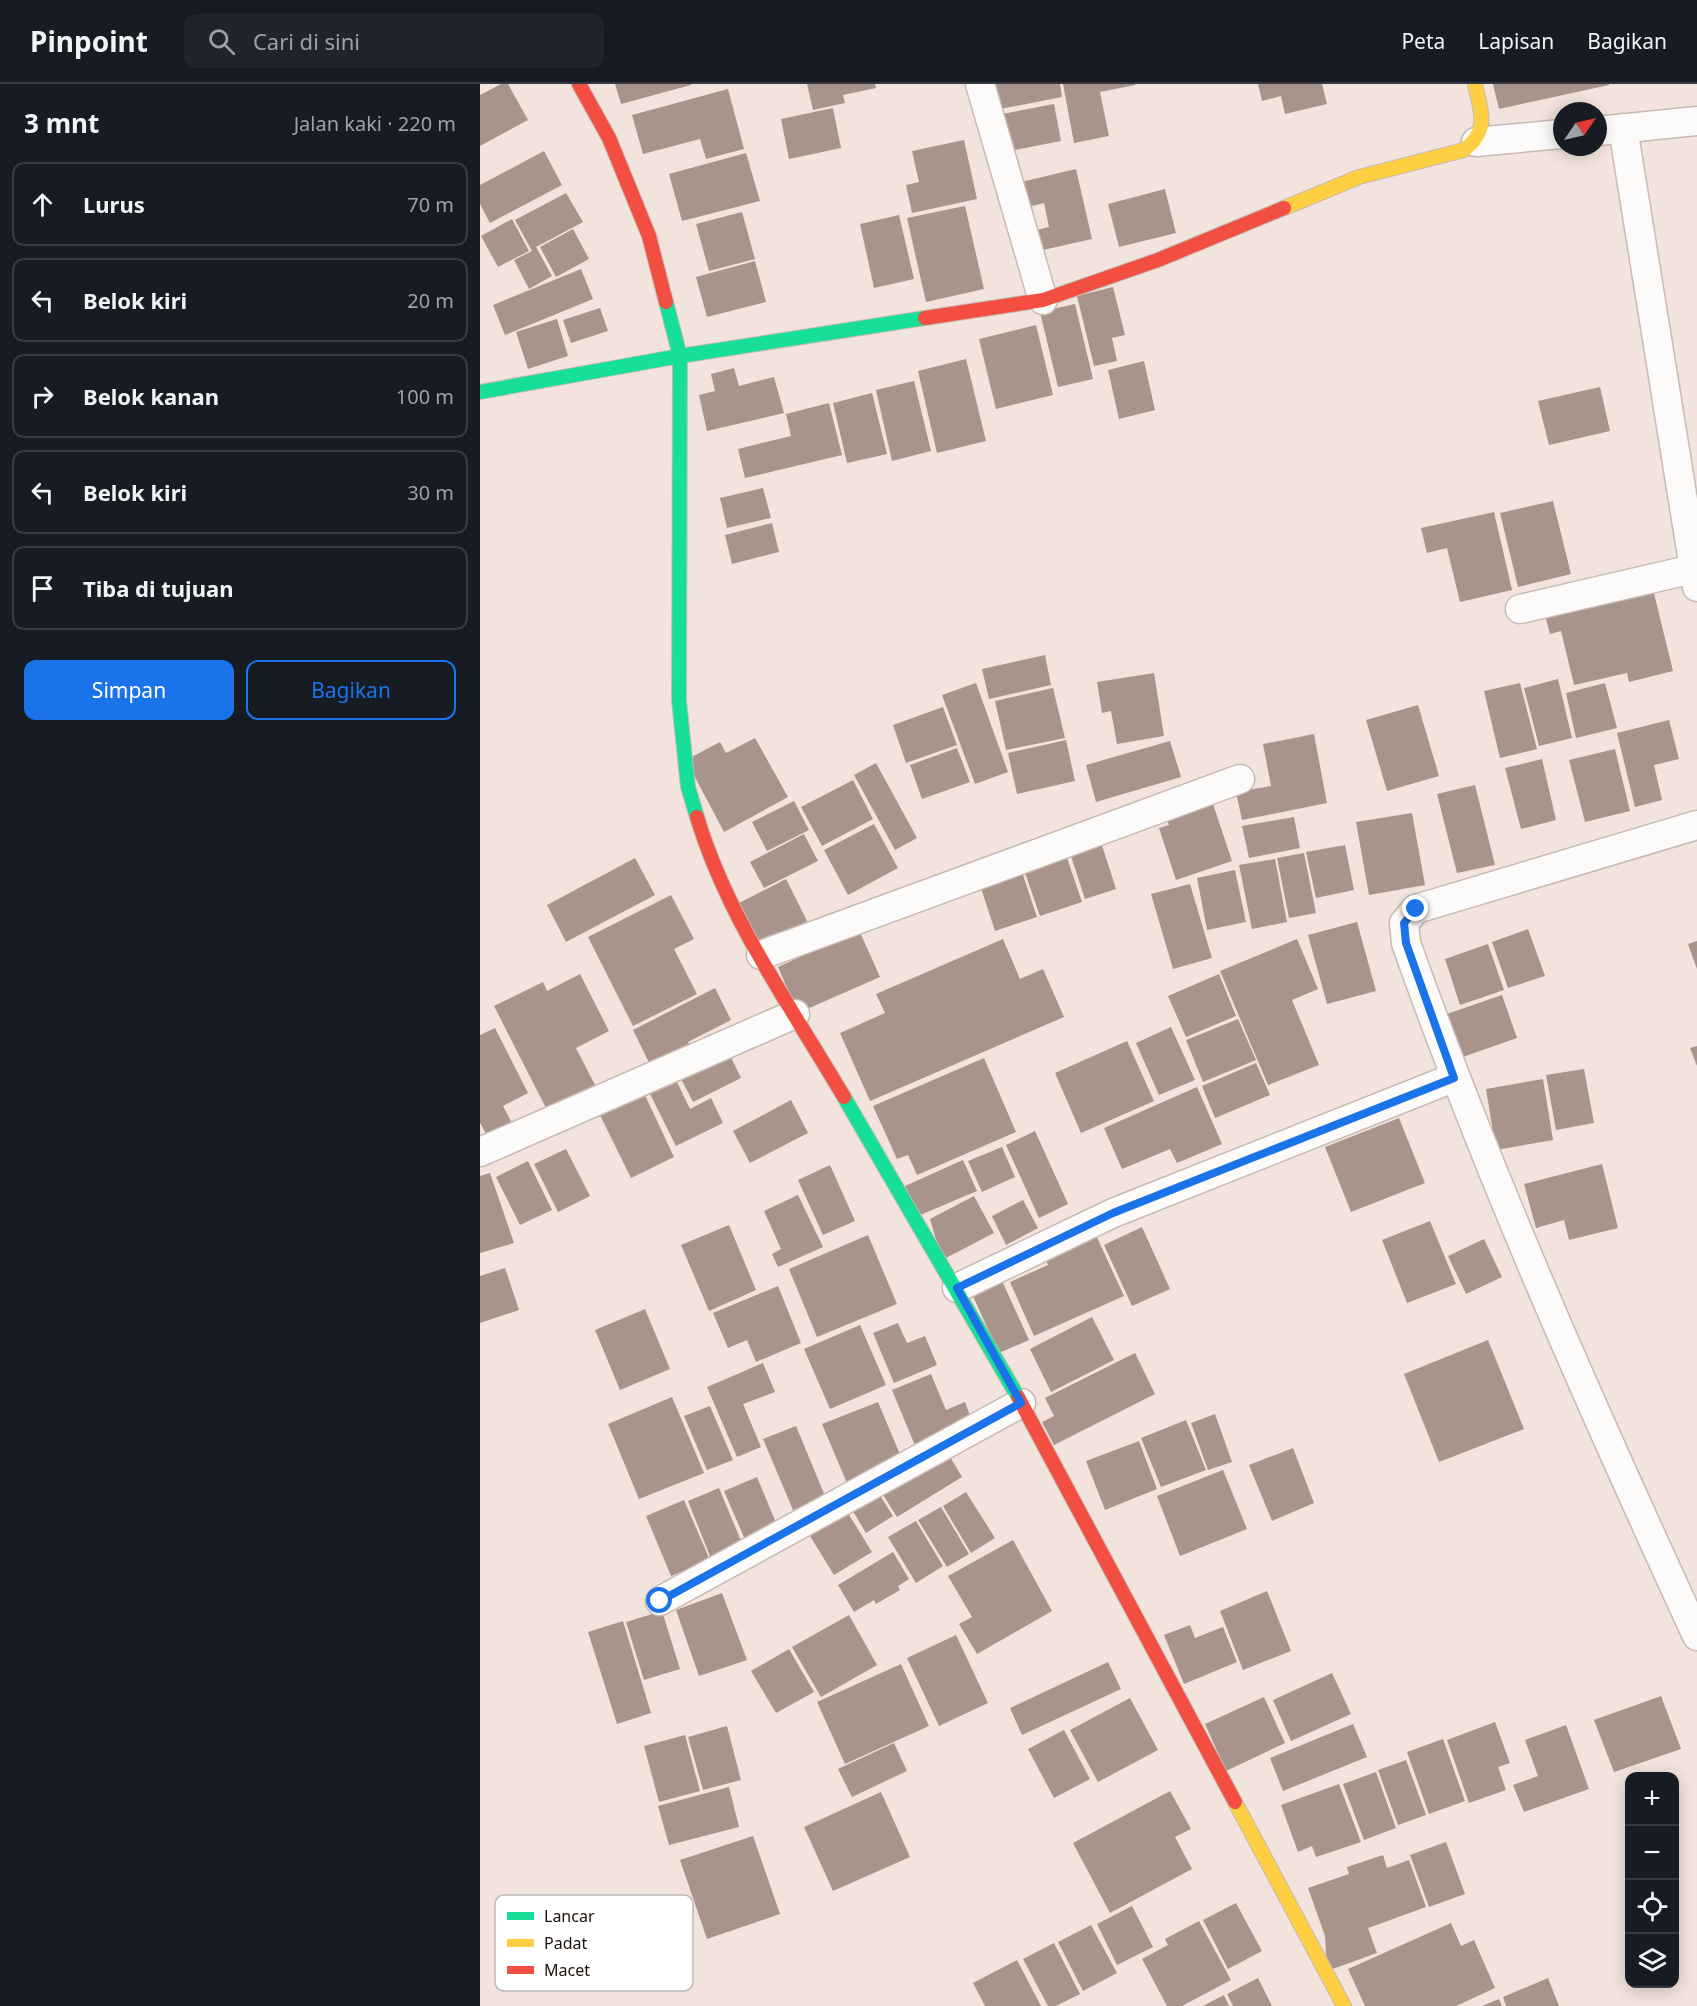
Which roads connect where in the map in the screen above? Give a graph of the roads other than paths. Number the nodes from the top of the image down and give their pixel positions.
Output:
1 (579, 84) edge
2 (980, 84) edge
3 (1475, 84) edge
4 (1697, 121) edge
5 (1610, 129) edge
6 (1553, 135) edge
7 (1476, 142) junction
8 (1043, 300) junction
9 (680, 356) junction
10 (480, 392) edge
11 (1695, 578) edge
12 (1520, 609) dead end
13 (1240, 779) dead end
14 (1697, 825) edge
15 (761, 954) junction
16 (795, 1014) junction
17 (1454, 1078) junction
18 (480, 1152) edge
19 (957, 1288) junction
20 (1021, 1403) junction
21 (660, 1601) dead end
22 (1697, 1636) edge
23 (1344, 2006) edge

1 - 9 street
2 - 8 street
3 - 7 street
4 - 5 street
5 - 11 street
6 - 7 street
7 - 8 street
8 - 9 street
9 - 10 street
9 - 15 street
11 - 12 street
13 - 15 street
14 - 17 street
15 - 16 street
16 - 18 street
16 - 19 street
17 - 19 street
17 - 22 street
19 - 20 street
20 - 21 street
20 - 23 street

